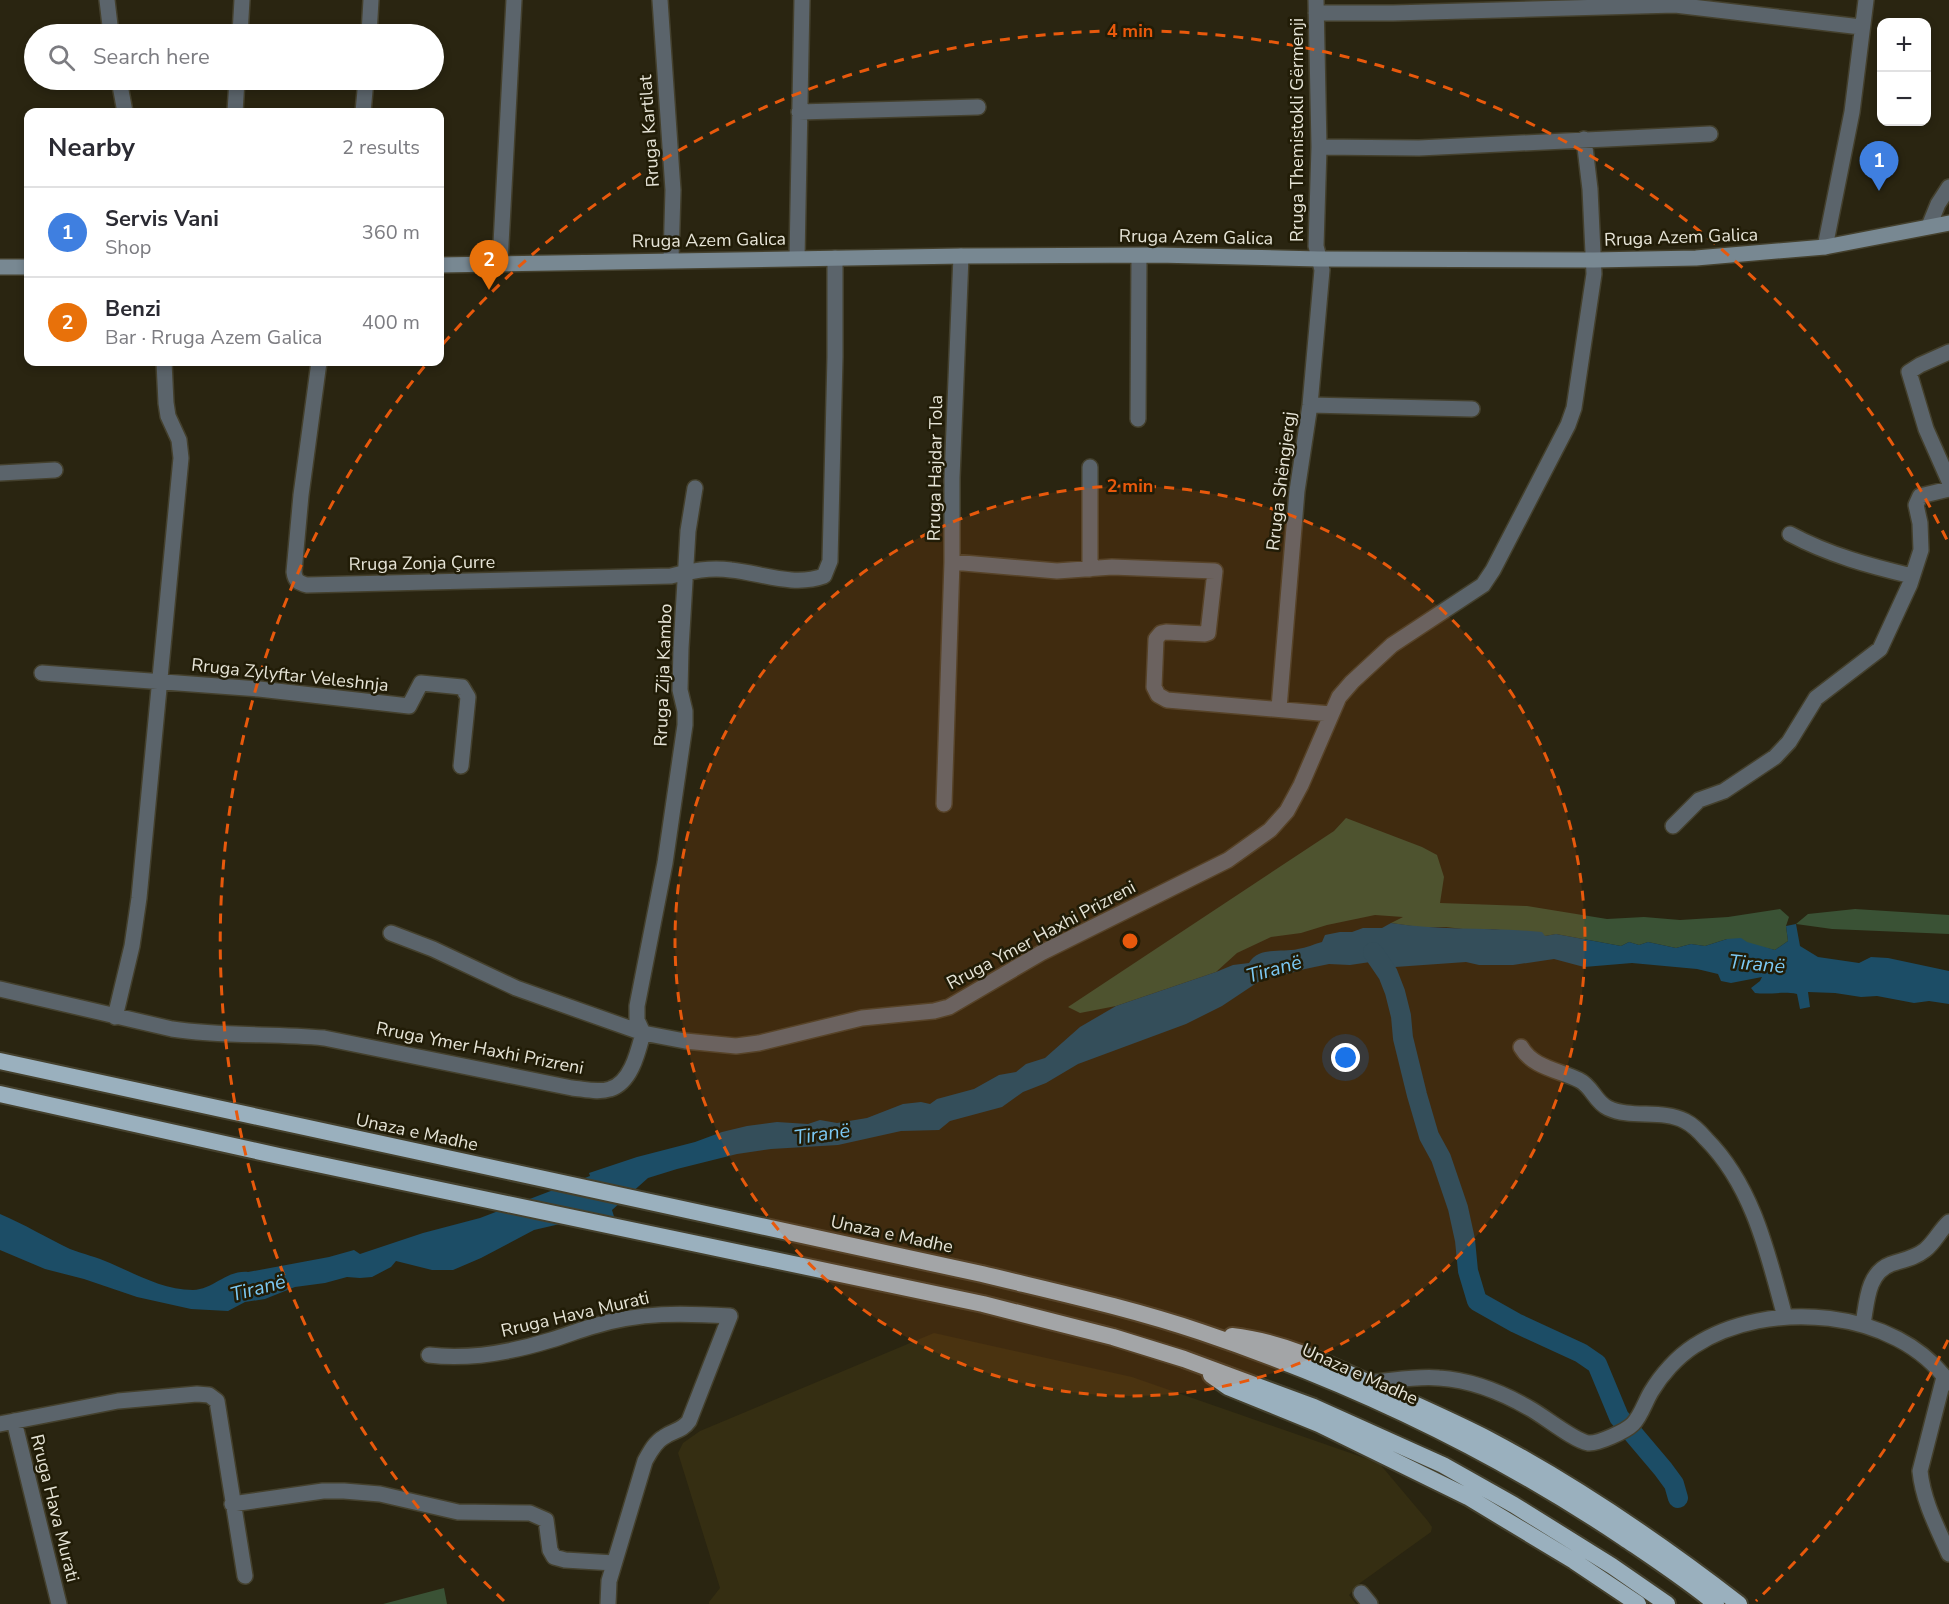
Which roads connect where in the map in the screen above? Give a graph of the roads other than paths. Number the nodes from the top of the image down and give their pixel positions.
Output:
1 (107, 0) edge
2 (242, 0) edge
3 (371, 0) edge
4 (514, 0) edge
5 (660, 0) edge
6 (802, 0) edge
7 (1866, 0) edge
8 (1696, 3) edge
9 (1316, 6) edge
10 (110, 24) edge
11 (241, 24) edge
12 (370, 24) edge
13 (1861, 27) junction
14 (121, 90) edge
15 (236, 90) edge
16 (365, 90) edge
17 (978, 107) dead end
18 (124, 108) edge
19 (235, 108) edge
20 (363, 108) edge
21 (799, 112) junction
22 (1710, 134) dead end
23 (1584, 139) junction
24 (1319, 147) junction
25 (1949, 187) edge
26 (1949, 224) edge
27 (1929, 226) junction
28 (1825, 248) junction
29 (961, 256) junction
30 (1139, 256) junction
31 (796, 258) junction
32 (835, 258) junction
33 (1319, 259) junction
34 (671, 260) junction
35 (1594, 260) junction
36 (500, 263) junction
37 (444, 265) edge
38 (0, 267) edge
39 (24, 267) edge
40 (1949, 352) edge
41 (164, 366) edge
42 (317, 366) edge
43 (1310, 405) junction
44 (1472, 409) dead end
45 (1138, 419) dead end
46 (1090, 467) dead end
47 (55, 470) dead end
48 (0, 472) edge
49 (1949, 481) edge
50 (695, 488) dead end
51 (1949, 489) edge
52 (1790, 534) dead end
53 (952, 562) junction
54 (1090, 569) junction
55 (687, 572) junction
56 (1912, 576) junction
57 (42, 673) dead end
58 (161, 682) junction
59 (1279, 708) junction
60 (1331, 714) junction
61 (461, 766) dead end
62 (944, 804) dead end
63 (1673, 826) dead end
64 (391, 933) dead end
65 (0, 989) edge
66 (115, 1017) junction
67 (643, 1033) junction
68 (1521, 1047) dead end
69 (0, 1061) edge
70 (0, 1094) edge
71 (1949, 1222) edge
72 (1785, 1317) junction
73 (1863, 1324) junction
74 (1201, 1332) junction
75 (429, 1354) dead end
76 (1200, 1364) junction
77 (1947, 1380) edge
78 (1376, 1382) dead end
79 (7, 1422) edge
80 (232, 1504) junction
81 (1949, 1554) edge
82 (614, 1563) junction
83 (245, 1576) dead end
84 (1613, 1587) junction
85 (58, 1604) edge
86 (608, 1604) edge
87 (1623, 1604) edge
88 (1638, 1604) edge
89 (1667, 1604) edge
90 (1716, 1604) edge
91 (1739, 1604) edge

1 - 10 street
2 - 11 street
3 - 12 street
4 - 36 street
5 - 34 street, Rruga Kartilat
6 - 21 street
7 - 13 street
8 - 9 street
8 - 13 street
9 - 24 street, Rruga Themistokli Gërmenji
13 - 28 street
14 - 18 street
15 - 19 street
16 - 20 street
17 - 21 street
21 - 31 street
22 - 23 street
23 - 24 street
23 - 35 street, Rruga Ymer Haxhi Prizreni
24 - 33 street, Rruga Themistokli Gërmenji
25 - 27 street
26 - 27 main road, Rruga Azem Galica
27 - 28 main road, Rruga Azem Galica
28 - 35 main road, Rruga Azem Galica
29 - 30 main road, Rruga Azem Galica
29 - 32 main road, Rruga Azem Galica
29 - 53 street, Rruga Hajdar Tola
30 - 33 main road, Rruga Azem Galica
30 - 45 street
31 - 32 main road, Rruga Azem Galica
31 - 34 main road, Rruga Azem Galica
32 - 55 street
33 - 35 main road, Rruga Azem Galica
33 - 43 street, Rruga Shëngjergj
34 - 36 main road, Rruga Azem Galica
35 - 60 street, Rruga Ymer Haxhi Prizreni
36 - 37 main road, Rruga Azem Galica
38 - 39 main road
40 - 49 street
41 - 58 street
42 - 55 street, Rruga Zonja Çurre
43 - 44 street
43 - 59 street, Rruga Shëngjergj
46 - 54 street
47 - 48 street
50 - 55 street
51 - 56 street
52 - 56 street
53 - 54 street
53 - 62 street, Rruga Hajdar Tola
54 - 59 street
55 - 67 street, Rruga Zija Kambo
56 - 63 street
57 - 58 street, Rruga Zylyftar Veleshnja
58 - 61 street, Rruga Zylyftar Veleshnja
58 - 66 street
59 - 60 street
60 - 67 street, Rruga Ymer Haxhi Prizreni
64 - 67 street
65 - 66 street, Rruga Ymer Haxhi Prizreni
66 - 67 street, Rruga Ymer Haxhi Prizreni
68 - 72 street
69 - 74 highway, Unaza e Madhe
70 - 76 highway
71 - 73 street
72 - 73 street
72 - 78 street
73 - 77 street
74 - 90 highway, Unaza e Madhe
74 - 91 highway
75 - 82 street, Rruga Hava Murati
76 - 84 highway
76 - 89 highway
77 - 81 street
79 - 80 street, Rruga Hava Murati
79 - 85 street, Rruga Hava Murati
80 - 82 street
80 - 83 street, Rruga Hava Murati
82 - 86 street
84 - 87 street
84 - 88 highway

